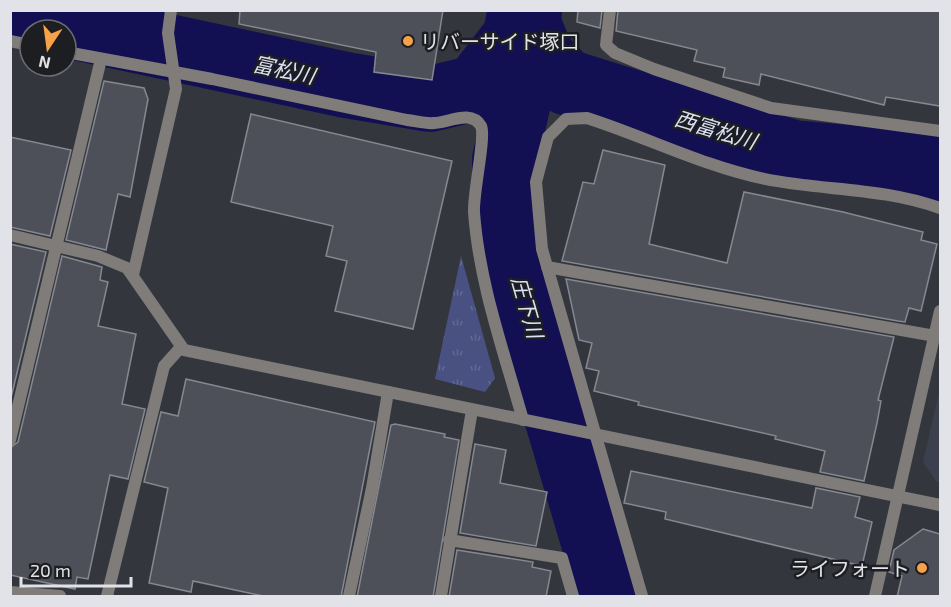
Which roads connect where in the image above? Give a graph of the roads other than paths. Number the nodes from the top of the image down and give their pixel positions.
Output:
1 (171, 10) edge
2 (610, 10) edge
3 (78, 54) edge
4 (100, 59) junction
5 (173, 68) junction
6 (940, 130) edge
7 (940, 208) edge
8 (10, 235) edge
9 (55, 246) junction
10 (547, 267) junction
11 (133, 275) junction
12 (940, 311) edge
13 (935, 336) junction
14 (181, 346) junction
15 (388, 392) junction
16 (472, 410) junction
17 (528, 421) junction
18 (590, 433) junction
19 (10, 440) edge
20 (897, 496) junction
21 (940, 505) edge
22 (449, 540) junction
23 (10, 592) edge
24 (60, 597) edge
25 (107, 597) edge
26 (349, 597) edge
27 (441, 597) edge
28 (573, 597) edge
29 (642, 597) edge
30 (875, 597) edge

1 - 5 street
2 - 6 street
3 - 4 street
4 - 5 street
4 - 9 street
5 - 11 street
5 - 17 street
7 - 10 street
8 - 9 street
9 - 11 street
9 - 19 street
10 - 13 street
10 - 18 street
11 - 14 street
12 - 13 street
13 - 20 street
14 - 15 street
14 - 25 street
15 - 16 street
15 - 26 street
16 - 17 street
16 - 22 street
17 - 18 street
18 - 20 street
18 - 29 street
20 - 21 street
20 - 30 street
22 - 27 street
22 - 28 street
23 - 24 street

